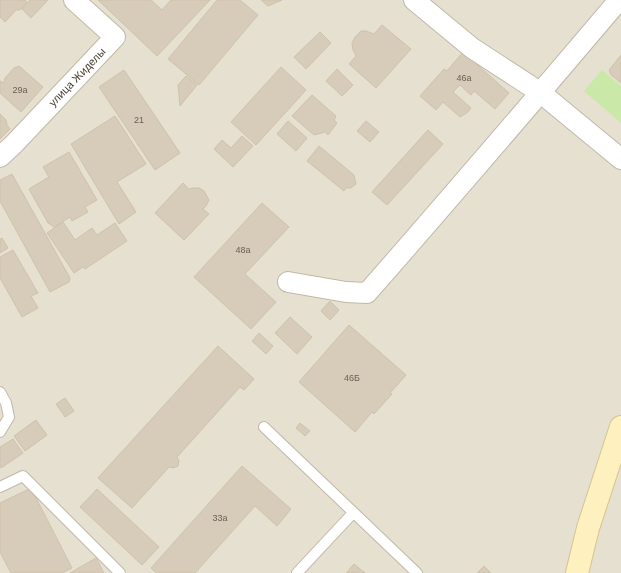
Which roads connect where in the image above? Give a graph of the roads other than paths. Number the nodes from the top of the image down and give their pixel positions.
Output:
1 (74, 0) edge
2 (414, 0) edge
3 (619, 0) edge
4 (541, 93) junction
5 (0, 156) edge
6 (621, 159) edge
7 (288, 282) dead end
8 (0, 392) edge
9 (264, 427) dead end
10 (621, 427) edge
11 (0, 432) edge
12 (0, 487) edge
13 (353, 513) junction
14 (120, 573) edge
15 (297, 573) edge
16 (417, 573) edge
17 (577, 573) edge

1 - 5 street, улица Жиделы
2 - 4 street
3 - 4 street
4 - 6 street
4 - 7 street
8 - 11 lane
9 - 13 lane
10 - 17 main road
12 - 14 lane
13 - 15 lane
13 - 16 lane

